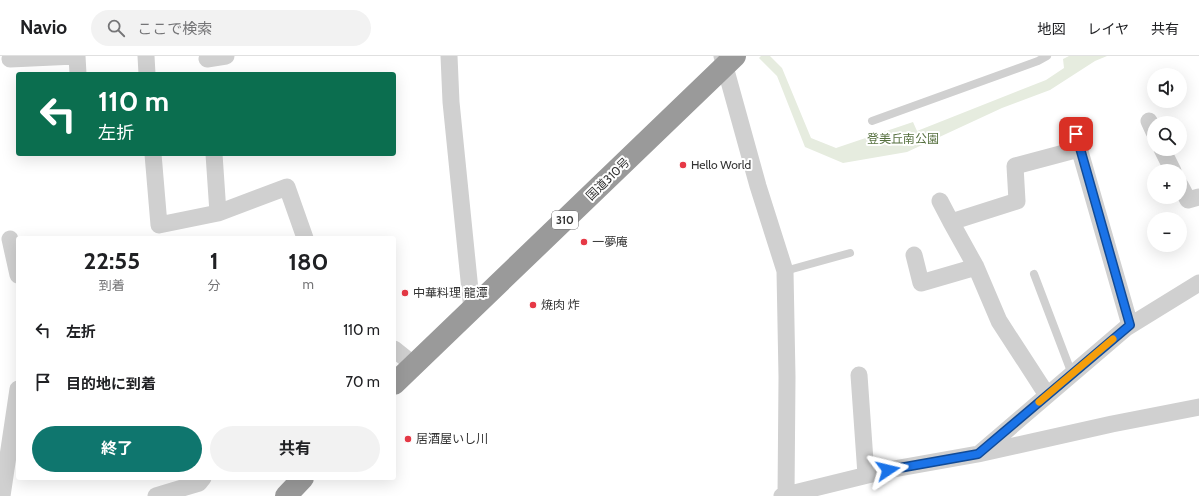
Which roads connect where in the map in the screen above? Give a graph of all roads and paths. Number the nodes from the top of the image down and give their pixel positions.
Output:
1 (76, 56) edge
2 (146, 56) edge
3 (226, 56) edge
4 (449, 56) edge
5 (1047, 56) edge
6 (7, 60) edge
7 (727, 60) edge
8 (208, 63) edge
9 (78, 72) edge
10 (147, 72) edge
11 (872, 121) dead end
12 (153, 156) edge
13 (214, 156) edge
14 (1199, 197) edge
15 (1187, 198) edge
16 (940, 201) dead end
17 (218, 213) junction
18 (951, 222) junction
19 (304, 236) edge
20 (10, 238) dead end
21 (850, 253) dead end
22 (914, 255) dead end
23 (16, 266) edge
24 (976, 267) junction
25 (785, 271) junction
26 (1034, 274) dead end
27 (1199, 283) edge
28 (472, 310) junction
29 (1130, 325) junction
30 (396, 351) edge
31 (414, 365) junction
32 (1072, 374) junction
33 (859, 375) dead end
34 (396, 382) edge
35 (1047, 395) junction
36 (16, 402) edge
37 (1199, 407) edge
38 (978, 454) junction
39 (866, 475) junction
40 (201, 480) edge
41 (301, 480) edge
42 (2, 496) edge
43 (156, 496) edge
44 (286, 496) edge
45 (785, 496) edge

1 - 6 street
1 - 9 street
2 - 10 street
3 - 8 street
4 - 28 street
5 - 11 lane
7 - 25 street
7 - 28 highway, 国道310号 / 310
12 - 17 street
13 - 17 street
14 - 15 street
16 - 18 street
17 - 19 street
18 - 24 street
18 - 29 street
20 - 23 street
21 - 25 lane
22 - 24 street
24 - 35 street
25 - 45 street
26 - 32 lane
27 - 29 street
28 - 31 highway, 国道310号 / 310
29 - 32 street
30 - 31 street
31 - 34 highway, 国道310号 / 310
32 - 35 street
33 - 39 street
35 - 38 street
36 - 42 street
37 - 38 street
38 - 39 street
39 - 45 street
40 - 43 street
41 - 44 highway

